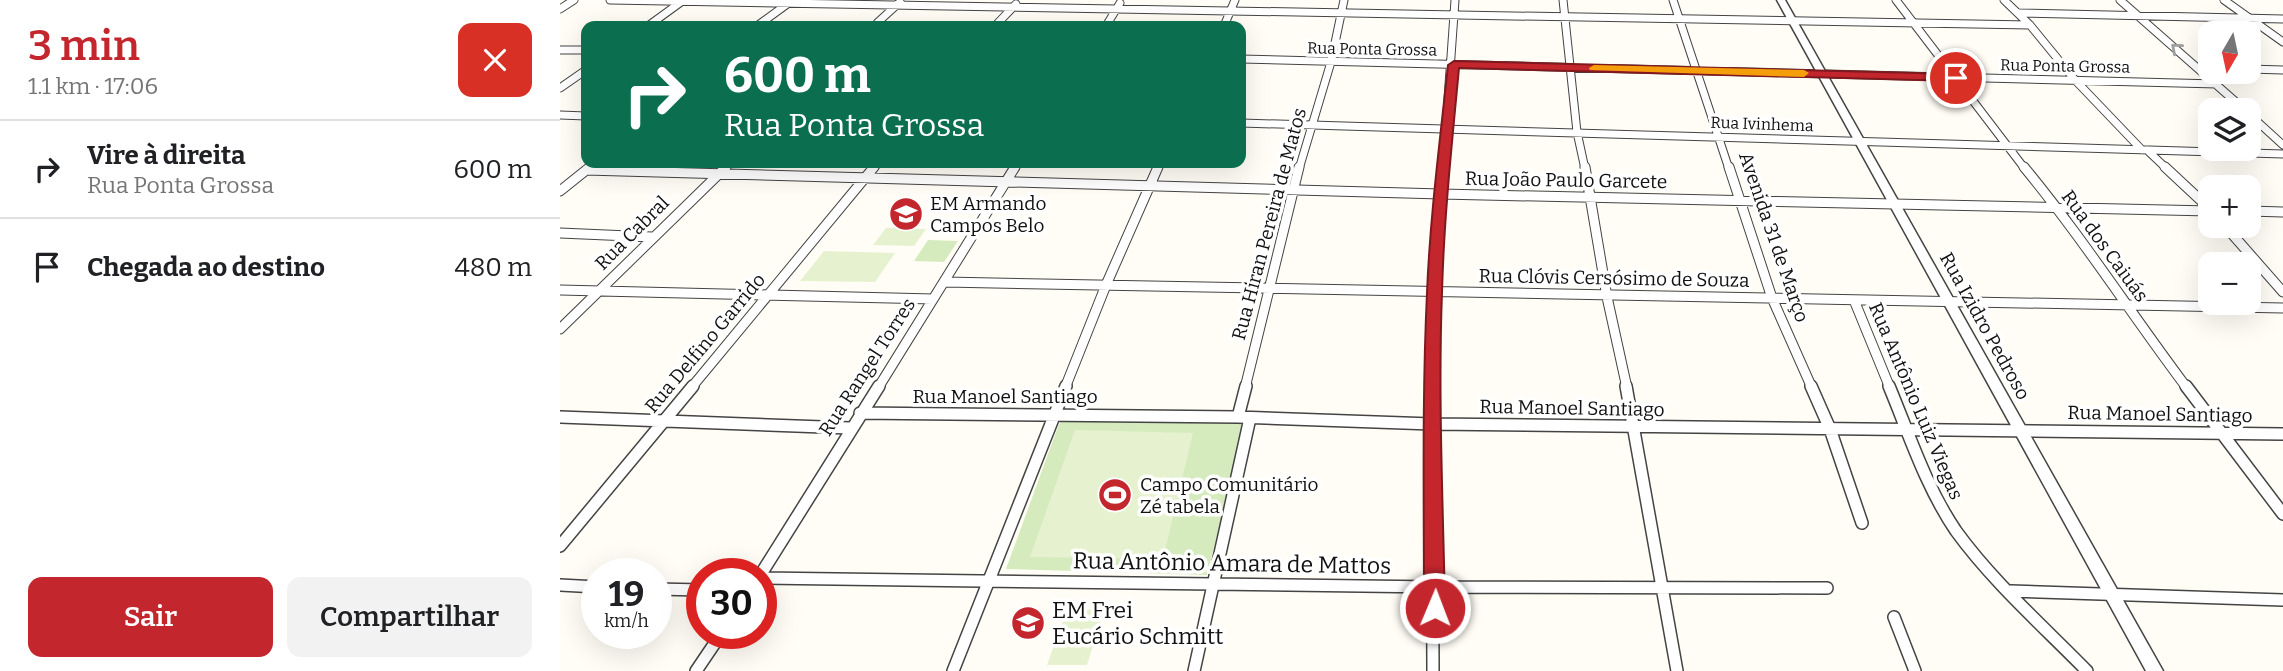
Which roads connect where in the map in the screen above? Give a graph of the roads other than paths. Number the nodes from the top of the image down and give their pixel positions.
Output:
1 (574, 0) edge
2 (610, 0) edge
3 (1235, 0) edge
4 (1344, 0) edge
5 (1455, 0) edge
6 (1563, 0) edge
7 (1673, 0) edge
8 (1781, 0) edge
9 (1896, 0) edge
10 (2004, 0) edge
11 (2120, 0) edge
12 (2224, 0) edge
13 (683, 1) edge
14 (791, 2) edge
15 (900, 2) edge
16 (1016, 3) edge
17 (1120, 3) edge
18 (560, 9) edge
19 (1232, 9) junction
20 (1341, 11) junction
21 (1455, 13) junction
22 (2019, 13) junction
23 (1566, 15) junction
24 (2138, 15) junction
25 (1680, 18) junction
26 (2249, 18) junction
27 (2283, 19) edge
28 (1792, 20) junction
29 (655, 21) edge
30 (764, 21) edge
31 (879, 21) edge
32 (1000, 21) edge
33 (1109, 21) edge
34 (1226, 21) edge
35 (1913, 23) junction
36 (2030, 25) junction
37 (2283, 42) edge
38 (560, 50) edge
39 (581, 50) edge
40 (1246, 60) edge
41 (1331, 62) junction
42 (1454, 65) junction
43 (1571, 67) junction
44 (2198, 67) edge
45 (2261, 69) edge
46 (2283, 70) edge
47 (1697, 71) junction
48 (581, 73) edge
49 (1822, 74) junction
50 (1956, 78) junction
51 (2075, 80) junction
52 (2198, 83) edge
53 (2217, 84) edge
54 (560, 88) edge
55 (2232, 98) edge
56 (560, 115) edge
57 (581, 116) edge
58 (1246, 123) edge
59 (1312, 125) junction
60 (2261, 125) edge
61 (1447, 128) junction
62 (1577, 132) junction
63 (2270, 134) junction
64 (2283, 135) edge
65 (1719, 137) junction
66 (1860, 142) junction
67 (2283, 145) edge
68 (2006, 146) junction
69 (2144, 150) junction
70 (2283, 154) edge
71 (589, 168) edge
72 (725, 168) edge
73 (874, 168) edge
74 (1015, 168) edge
75 (1158, 168) edge
76 (586, 170) junction
77 (717, 175) junction
78 (865, 179) junction
79 (1008, 181) junction
80 (1150, 184) junction
81 (1293, 189) junction
82 (560, 191) edge
83 (1441, 194) junction
84 (1591, 196) junction
85 (2198, 199) edge
86 (1740, 200) junction
87 (1895, 204) junction
88 (2057, 207) junction
89 (2198, 210) edge
90 (2261, 211) edge
91 (2283, 212) edge
92 (560, 233) edge
93 (652, 237) junction
94 (2236, 238) edge
95 (945, 282) junction
96 (1106, 285) junction
97 (1270, 289) junction
98 (560, 290) edge
99 (599, 291) junction
100 (2283, 292) edge
101 (1434, 293) junction
102 (768, 295) junction
103 (1607, 297) junction
104 (1772, 298) junction
105 (933, 299) junction
106 (1854, 300) junction
107 (1949, 302) junction
108 (2125, 305) junction
109 (2283, 308) edge
110 (560, 330) edge
111 (860, 413) junction
112 (1056, 414) junction
113 (560, 417) edge
114 (1244, 417) junction
115 (664, 420) junction
116 (1432, 424) junction
117 (1634, 425) junction
118 (850, 428) junction
119 (1830, 429) junction
120 (2020, 429) junction
121 (1906, 430) junction
122 (2222, 432) junction
123 (2283, 434) edge
124 (2283, 514) edge
125 (1861, 523) dead end
126 (560, 546) edge
127 (772, 558) edge
128 (777, 576) edge
129 (990, 581) junction
130 (1213, 584) junction
131 (560, 585) edge
132 (581, 586) edge
133 (1436, 587) junction
134 (1662, 587) junction
135 (1828, 588) dead end
136 (2011, 591) junction
137 (2113, 596) junction
138 (2283, 600) edge
139 (1894, 617) dead end
140 (711, 649) edge
141 (696, 671) edge
142 (953, 671) edge
143 (1195, 671) edge
144 (1433, 671) edge
145 (1677, 671) edge
146 (1915, 671) edge
147 (2087, 671) edge
148 (2155, 671) edge

1 - 18 street
2 - 13 street
3 - 19 street
4 - 20 street, Rua Hiran Pereira de Matos
5 - 21 street
6 - 23 street
7 - 25 street, Avenida 31 de Março
8 - 28 street, Rua Izidro Pedroso
9 - 35 street, Rua dos Caiuás
10 - 22 street
11 - 24 street
12 - 26 street
13 - 14 street
13 - 29 street
14 - 15 street
14 - 30 street
15 - 16 street
15 - 31 street
16 - 17 street
16 - 32 street
17 - 19 street
17 - 33 street
19 - 20 street
19 - 34 street
20 - 21 street
20 - 41 street, Rua Hiran Pereira de Matos
21 - 23 street
21 - 42 street
22 - 24 street
22 - 36 street
23 - 25 street
23 - 43 street
24 - 26 street
44 -> 24 street
25 - 28 street
25 - 47 street, Avenida 31 de Março
26 - 27 street
26 - 37 street
28 - 35 street
28 - 49 street, Rua Izidro Pedroso
35 - 36 street
35 - 50 street, Rua dos Caiuás
36 - 51 street
38 - 39 street
40 - 41 street, Rua Ponta Grossa
41 - 42 street, Rua Ponta Grossa
41 - 59 street, Rua Hiran Pereira de Matos
42 - 43 street, Rua Ponta Grossa
42 - 61 street
43 - 47 street, Rua Ponta Grossa
43 - 62 street
45 - 46 street
47 - 49 street, Rua Ponta Grossa
47 - 65 street, Avenida 31 de Março
48 - 54 street
49 - 50 street, Rua Ponta Grossa
49 - 66 street, Rua Izidro Pedroso
50 - 51 street, Rua Ponta Grossa
50 - 68 street, Rua dos Caiuás
51 - 52 street, Rua Ponta Grossa
51 - 69 street
53 - 55 street
56 - 57 street
58 - 59 street, Rua Ivinhema
59 - 61 street, Rua Ivinhema
59 - 81 street, Rua Hiran Pereira de Matos
60 - 63 street
61 - 62 street, Rua Ivinhema
61 - 83 street
62 - 65 street, Rua Ivinhema
62 - 84 street
63 - 64 street
63 - 67 street
65 - 66 street, Rua Ivinhema
65 - 86 street, Avenida 31 de Março
66 - 68 street, Rua Ivinhema
66 - 87 street, Rua Izidro Pedroso
68 - 69 street, Rua Ivinhema
68 - 88 street, Rua dos Caiuás
69 - 70 street, Rua Ivinhema
69 - 85 street
71 - 76 street
72 - 77 street, Rua Cabral
73 - 78 street, Rua Delfino Garrido
74 - 79 street, Rua Rangel Torres
75 - 80 street
76 - 77 street, Rua João Paulo Garcete
76 - 82 street
77 - 78 street, Rua João Paulo Garcete
77 - 93 street, Rua Cabral
78 - 79 street, Rua João Paulo Garcete
78 - 102 street, Rua Delfino Garrido
79 - 80 street, Rua João Paulo Garcete
79 - 95 street, Rua Rangel Torres
80 - 81 street, Rua João Paulo Garcete
80 - 96 street
81 - 83 street, Rua João Paulo Garcete
81 - 97 street, Rua Hiran Pereira de Matos
83 - 84 street, Rua João Paulo Garcete
83 - 101 street
84 - 86 street, Rua João Paulo Garcete
84 - 103 street
86 - 87 street, Rua João Paulo Garcete
86 - 104 street, Avenida 31 de Março
87 - 88 street, Rua João Paulo Garcete
87 - 107 street, Rua Izidro Pedroso
88 - 89 street, Rua João Paulo Garcete
88 - 108 street, Rua dos Caiuás
90 - 91 street
92 - 93 street
93 - 99 street, Rua Cabral
94 - 100 street
95 - 96 street, Rua Clóvis Cersósimo de Souza
95 - 105 street, Rua Rangel Torres
96 - 97 street, Rua Clóvis Cersósimo de Souza
96 - 112 street
97 - 101 street, Rua Clóvis Cersósimo de Souza
97 - 114 street, Rua Hiran Pereira de Matos
98 - 99 street
99 - 102 street
99 - 110 street, Rua Cabral
101 - 103 street, Rua Clóvis Cersósimo de Souza
101 - 116 street
102 - 105 street
102 - 115 street, Rua Delfino Garrido
103 - 104 street, Rua Clóvis Cersósimo de Souza
103 - 117 street
104 - 106 street, Rua Clóvis Cersósimo de Souza
104 - 119 street, Avenida 31 de Março
105 - 111 street, Rua Rangel Torres
106 - 107 street, Rua Clóvis Cersósimo de Souza
106 - 121 street, Rua Antônio Luiz Viegas
107 - 108 street, Rua Clóvis Cersósimo de Souza
107 - 120 street, Rua Izidro Pedroso
108 - 109 street, Rua Clóvis Cersósimo de Souza
108 - 122 street, Rua dos Caiuás
111 - 112 street, Rua Manoel Santiago
111 - 118 street, Rua Rangel Torres
112 - 114 street, Rua Manoel Santiago
112 - 129 street
113 - 115 street
114 - 116 street, Rua Manoel Santiago
114 - 130 street, Rua Hiran Pereira de Matos
115 - 118 street
115 - 126 street, Rua Delfino Garrido
116 - 117 street, Rua Manoel Santiago
116 - 133 street
117 - 119 street, Rua Manoel Santiago
117 - 134 street
118 - 127 street, Rua Rangel Torres
119 - 121 street, Rua Manoel Santiago
119 - 125 street, Avenida 31 de Março
120 - 121 street, Rua Manoel Santiago
120 - 122 street, Rua Manoel Santiago
120 - 137 street, Rua Izidro Pedroso
121 - 136 street, Rua Antônio Luiz Viegas
122 - 123 street, Rua Manoel Santiago
122 - 124 street, Rua dos Caiuás
128 - 129 street, Rua Antônio Amara de Mattos
129 - 130 street, Rua Antônio Amara de Mattos
129 - 142 street
130 - 133 street, Rua Antônio Amara de Mattos
130 - 143 street, Rua Hiran Pereira de Matos
131 - 132 street
133 - 134 street, Rua Antônio Amara de Mattos
133 - 144 street
134 - 135 street, Rua Antônio Amara de Mattos
134 - 145 street
136 - 137 street
136 - 147 street, Rua Antônio Luiz Viegas
137 - 138 street
137 - 148 street, Rua Izidro Pedroso
139 - 146 street
140 - 141 street

